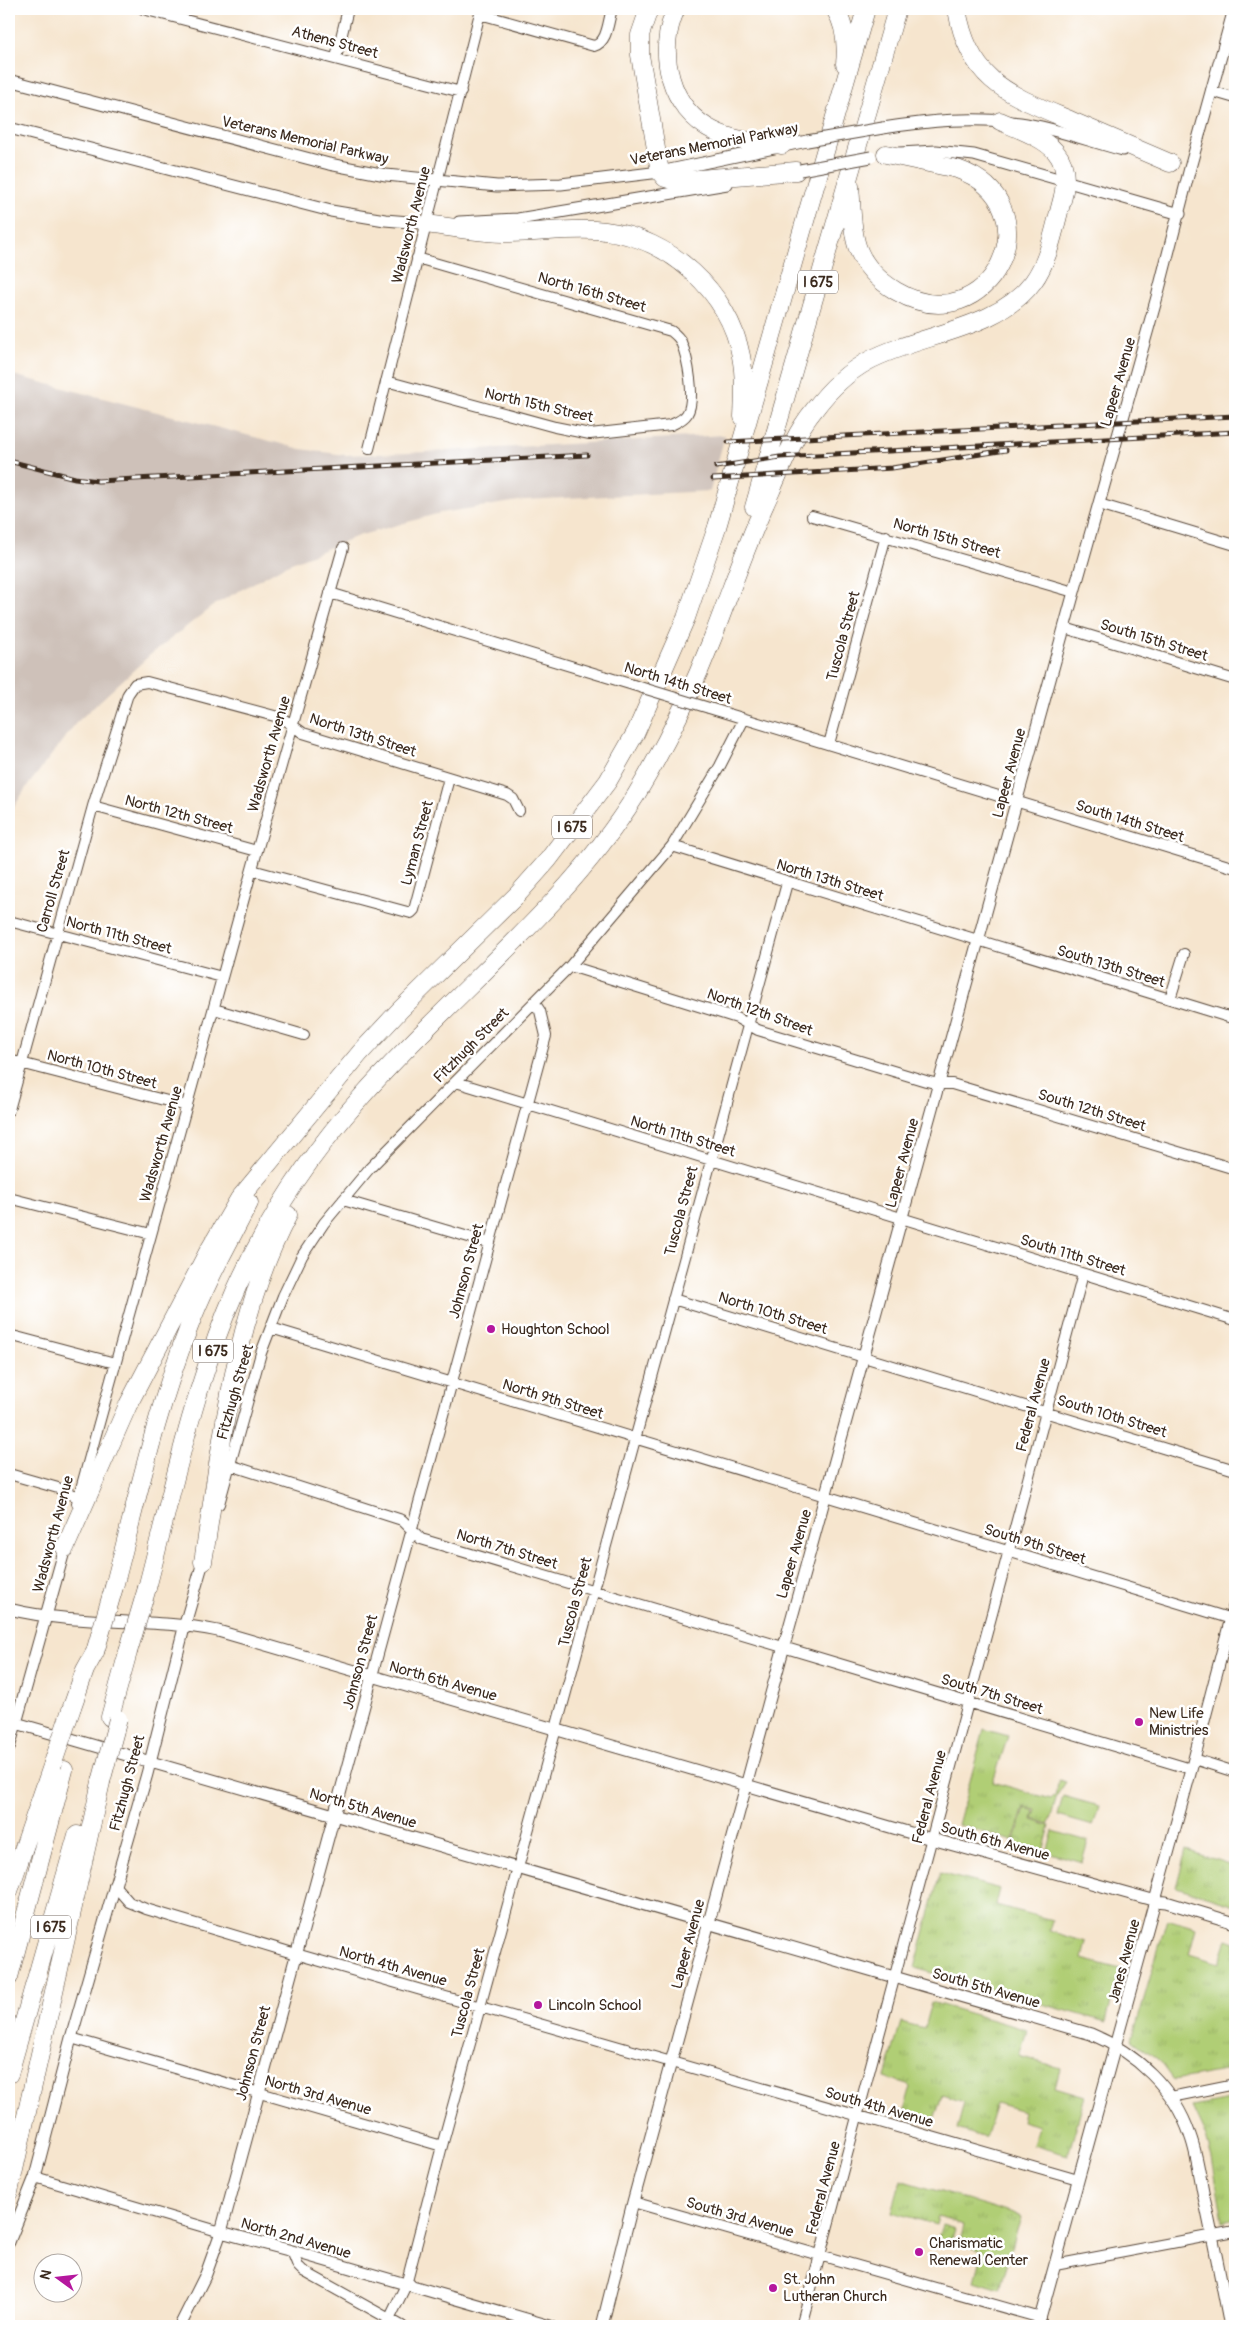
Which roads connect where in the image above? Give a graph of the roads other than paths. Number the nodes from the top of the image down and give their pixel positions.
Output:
1 (143, 9) edge
2 (348, 9) edge
3 (612, 9) edge
4 (648, 9) edge
5 (676, 9) edge
6 (835, 9) edge
7 (866, 9) edge
8 (897, 9) edge
9 (957, 9) edge
10 (1234, 9) edge
11 (481, 11) edge
12 (336, 58) junction
13 (9, 80) edge
14 (1210, 91) junction
15 (462, 92) junction
16 (1235, 98) edge
17 (841, 102) junction
18 (1000, 121) junction
19 (9, 128) edge
20 (782, 145) junction
21 (879, 156) junction
22 (1170, 162) junction
23 (1190, 168) junction
24 (798, 171) junction
25 (660, 172) junction
26 (849, 176) junction
27 (437, 180) junction
28 (1068, 182) junction
29 (1180, 214) junction
30 (427, 224) junction
31 (417, 258) junction
32 (386, 381) junction
33 (686, 416) joint
34 (743, 440) junction
35 (369, 449) dead end
36 (1099, 504) junction
37 (812, 516) dead end
38 (886, 536) junction
39 (1235, 545) edge
40 (343, 548) dead end
41 (742, 556) junction
42 (1074, 592) junction
43 (330, 593) junction
44 (1065, 628) junction
45 (1235, 680) edge
46 (134, 684) joint
47 (744, 719) junction
48 (293, 724) junction
49 (829, 744) junction
50 (449, 778) junction
51 (1016, 802) junction
52 (93, 806) junction
53 (519, 811) dead end
54 (672, 846) junction
55 (257, 851) junction
56 (1235, 868) edge
57 (252, 870) junction
58 (788, 883) junction
59 (9, 921) edge
60 (57, 934) junction
61 (979, 941) junction
62 (1184, 954) dead end
63 (570, 966) junction
64 (222, 977) junction
65 (1170, 999) junction
66 (534, 1002) junction
67 (214, 1009) junction
68 (1235, 1019) edge
69 (748, 1024) junction
70 (304, 1035) dead end
71 (9, 1060) edge
72 (22, 1063) junction
73 (456, 1082) junction
74 (939, 1084) junction
75 (527, 1104) junction
76 (187, 1106) junction
77 (9, 1110) edge
78 (330, 1135) junction
79 (286, 1143) junction
80 (710, 1160) junction
81 (1235, 1169) edge
82 (9, 1198) edge
83 (343, 1200) junction
84 (902, 1218) junction
85 (151, 1234) junction
86 (489, 1243) junction
87 (1083, 1274) junction
88 (673, 1299) junction
89 (1235, 1320) edge
90 (271, 1328) junction
91 (9, 1335) edge
92 (864, 1356) junction
93 (115, 1363) junction
94 (451, 1384) junction
95 (1047, 1412) junction
96 (634, 1439) junction
97 (230, 1466) junction
98 (1235, 1470) edge
99 (9, 1474) edge
100 (826, 1496) junction
101 (79, 1498) junction
102 (412, 1529) junction
103 (65, 1548) junction
104 (1009, 1552) junction
105 (203, 1562) junction
106 (593, 1590) junction
107 (1235, 1603) edge
108 (9, 1609) edge
109 (46, 1616) junction
110 (1233, 1619) edge
111 (185, 1624) junction
112 (784, 1646) junction
113 (372, 1676) junction
114 (969, 1703) junction
115 (13, 1722) edge
116 (555, 1729) junction
117 (9, 1748) edge
118 (149, 1761) junction
119 (1193, 1764) junction
120 (58, 1768) junction
121 (1235, 1772) edge
122 (97, 1780) junction
123 (747, 1786) junction
124 (334, 1814) junction
125 (933, 1840) junction
126 (518, 1868) junction
127 (114, 1885) junction
128 (9, 1891) edge
129 (1156, 1901) junction
130 (1235, 1923) edge
131 (710, 1924) junction
132 (296, 1954) junction
133 (9, 1976) edge
134 (896, 1977) junction
135 (480, 2007) junction
136 (71, 2038) junction
137 (1116, 2046) junction
138 (672, 2063) junction
139 (9, 2074) edge
140 (1235, 2084) edge
141 (258, 2093) junction
142 (1171, 2097) junction
143 (858, 2116) junction
144 (442, 2146) junction
145 (35, 2177) junction
146 (1078, 2179) junction
147 (9, 2192) edge
148 (633, 2202) junction
149 (1235, 2231) edge
150 (220, 2232) junction
151 (1212, 2235) junction
152 (9, 2242) edge
153 (292, 2251) junction
154 (820, 2256) junction
155 (1055, 2265) junction
156 (406, 2285) junction
157 (1040, 2322) edge
158 (388, 2323) edge
159 (180, 2326) edge
160 (402, 2326) edge
161 (550, 2326) edge
162 (602, 2326) edge
163 (801, 2326) edge
164 (1230, 2326) edge

1 - 12 street, Athens Street
2 - 12 street
3 - 11 street
4 - 25 highway
5 - 20 highway
6 - 17 highway
7 - 17 highway, I 675
8 - 26 highway, I 675
9 - 22 highway
10 - 14 street, Lapeer Avenue
11 - 15 street, Wadsworth Avenue
12 - 15 street, Athens Street
13 - 27 street, Veterans Memorial Parkway
14 - 16 street
14 - 23 street, Lapeer Avenue
15 - 27 street, Wadsworth Avenue
17 - 34 highway, I 675
18 - 20 street, Veterans Memorial Parkway, bridge
18 - 22 street, Veterans Memorial Parkway
18 - 28 highway
19 - 30 street
20 - 25 street, Veterans Memorial Parkway
21 - 24 street, bridge
21 - 26 highway
21 - 28 street
22 - 23 street, Veterans Memorial Parkway
23 - 29 street, Lapeer Avenue
24 - 25 highway
24 - 30 street
25 - 27 street, Veterans Memorial Parkway
26 - 41 highway, I 675
27 - 30 street, Wadsworth Avenue
28 - 29 street
28 - 41 highway
29 - 36 street, Lapeer Avenue
30 - 31 street, Wadsworth Avenue
30 - 34 highway
31 - 32 street, Wadsworth Avenue
31 - 33 street, North 16th Street
32 - 33 street, North 15th Street
32 - 35 street, Wadsworth Avenue
34 - 79 highway, I 675
36 - 39 street
36 - 42 street, Lapeer Avenue
37 - 38 street, North 15th Street
38 - 42 street, North 15th Street
38 - 49 street, Tuscola Street
40 - 43 street, Wadsworth Avenue
41 - 78 highway, I 675
42 - 44 street, Lapeer Avenue
43 - 47 street, North 14th Street, bridge
43 - 48 street, Wadsworth Avenue
44 - 45 street, South 15th Street
44 - 51 street, Lapeer Avenue
46 - 48 street, North 13th Street
46 - 52 street, Carroll Street
47 - 49 street, North 14th Street
47 - 54 street, Fitzhugh Street
48 - 50 street, North 13th Street
48 - 55 street, Wadsworth Avenue
49 - 51 street, North 14th Street
50 - 53 street, North 13th Street
50 - 57 street, Lyman Street
51 - 56 street, South 14th Street
51 - 61 street, Lapeer Avenue
52 - 55 street, North 12th Street
52 - 60 street, Carroll Street
54 - 58 street, North 13th Street
54 - 63 street, Fitzhugh Street
55 - 57 street, Wadsworth Avenue
57 - 64 street, Wadsworth Avenue
58 - 61 street, North 13th Street
58 - 69 street, Tuscola Street
59 - 60 street, North 11th Street
60 - 64 street, North 11th Street
60 - 72 street, Carroll Street
61 - 65 street, South 13th Street
61 - 74 street, Lapeer Avenue
62 - 65 street
63 - 66 street, Fitzhugh Street
63 - 69 street, North 12th Street
64 - 67 street, Wadsworth Avenue
65 - 68 street, South 13th Street
66 - 73 street, Fitzhugh Street
66 - 75 street, Johnson Street
67 - 70 street
67 - 76 street, Wadsworth Avenue
69 - 74 street, North 12th Street
69 - 80 street, Tuscola Street
71 - 72 street, North 10th Street
72 - 76 street, North 10th Street
72 - 77 street, Carroll Street
73 - 75 street, North 11th Street
73 - 83 street, Fitzhugh Street
74 - 81 street, South 12th Street
74 - 84 street, Lapeer Avenue
75 - 80 street, North 11th Street
75 - 86 street, Johnson Street
76 - 85 street, Wadsworth Avenue
78 - 105 highway
78 - 122 highway, I 675, bridge
79 - 103 highway
79 - 120 highway, I 675, bridge
80 - 84 street, North 11th Street
80 - 88 street, Tuscola Street
82 - 85 street
83 - 86 street
83 - 90 street, Fitzhugh Street
84 - 87 street, South 11th Street
84 - 92 street, Lapeer Avenue
85 - 93 street, Wadsworth Avenue
86 - 94 street, Johnson Street
87 - 89 street, South 11th Street
87 - 95 street, Federal Avenue
88 - 92 street, North 10th Street
88 - 96 street, Tuscola Street
90 - 94 street, North 9th Street
90 - 97 street, Fitzhugh Street
91 - 93 street
92 - 95 street, South 10th Street
92 - 100 street, Lapeer Avenue
93 - 101 street, Wadsworth Avenue
94 - 96 street, North 9th Street
94 - 102 street, Johnson Street
95 - 98 street, South 10th Street
95 - 104 street, Federal Avenue
96 - 100 street, North 9th Street
96 - 106 street, Tuscola Street
97 - 102 street, North 7th Street
97 - 105 street, Fitzhugh Street
99 - 101 street
100 - 104 street, South 9th Street
100 - 112 street, Lapeer Avenue
101 - 103 street, Wadsworth Avenue
102 - 106 street, North 7th Street
102 - 113 street, Johnson Street
103 - 109 street, Wadsworth Avenue
104 - 110 street, South 9th Street
104 - 114 street, Federal Avenue
105 - 111 street, Fitzhugh Street
106 - 112 street, North 7th Street
106 - 116 street, Tuscola Street
107 - 110 street, Janes Avenue
108 - 109 street, North 6th Avenue
109 - 111 street, North 6th Avenue
109 - 115 street, Wadsworth Avenue
110 - 119 street, Janes Avenue
111 - 113 street, North 6th Avenue
111 - 118 street, Fitzhugh Street
112 - 114 street, South 7th Street
112 - 123 street, Lapeer Avenue
113 - 116 street, North 6th Avenue
113 - 124 street, Johnson Street
114 - 119 street, South 7th Street
114 - 125 street, Federal Avenue
115 - 117 street, Wadsworth Avenue
115 - 118 street, North 5th Avenue
116 - 123 street, North 6th Avenue
116 - 126 street, Tuscola Street
118 - 124 street, North 5th Avenue
118 - 127 street, Fitzhugh Street
119 - 121 street, South 7th Street
119 - 129 street, Janes Avenue
120 - 128 highway
120 - 133 highway, I 675
122 - 139 highway, I 675
122 - 147 highway
123 - 125 street, South 6th Avenue
123 - 131 street, Lapeer Avenue
124 - 126 street, North 5th Avenue
124 - 132 street, Johnson Street
125 - 129 street, South 6th Avenue
125 - 134 street, Federal Avenue
126 - 131 street, North 5th Avenue
126 - 135 street, Tuscola Street
127 - 132 street, North 4th Avenue
127 - 136 street, Fitzhugh Street
129 - 130 street, South 6th Avenue
129 - 137 street, Janes Avenue
131 - 134 street, South 5th Avenue
131 - 138 street, Lapeer Avenue
132 - 135 street, North 4th Avenue
132 - 141 street, Johnson Street
134 - 137 street, South 5th Avenue
134 - 143 street, Federal Avenue
135 - 138 street, North 4th Avenue
135 - 144 street, Tuscola Street
136 - 141 street, North 3rd Avenue
136 - 145 street, Fitzhugh Street
137 - 142 street, South 5th Avenue
137 - 146 street, Janes Avenue
138 - 143 street, South 4th Avenue
138 - 148 street, Lapeer Avenue
140 - 142 street
141 - 144 street, North 3rd Avenue
141 - 150 street, Johnson Street
142 - 151 street, South 5th Avenue
143 - 146 street, South 4th Avenue
143 - 154 street, Federal Avenue
144 - 156 street, Tuscola Street
145 - 150 street, North 2nd Avenue
145 - 152 street, Fitzhugh Street
146 - 155 street, Janes Avenue
148 - 154 street, South 3rd Avenue
148 - 162 street, Lapeer Avenue
149 - 151 street
150 - 153 street, North 2nd Avenue
150 - 159 street, Johnson Street
151 - 155 street
151 - 164 street, South 5th Avenue
153 - 156 street, North 2nd Avenue
153 - 158 street
154 - 157 street, South 3rd Avenue
154 - 163 street, Federal Avenue
155 - 157 street, Janes Avenue
156 - 158 street, Tuscola Street
156 - 161 street, North 2nd Avenue
158 - 160 street

